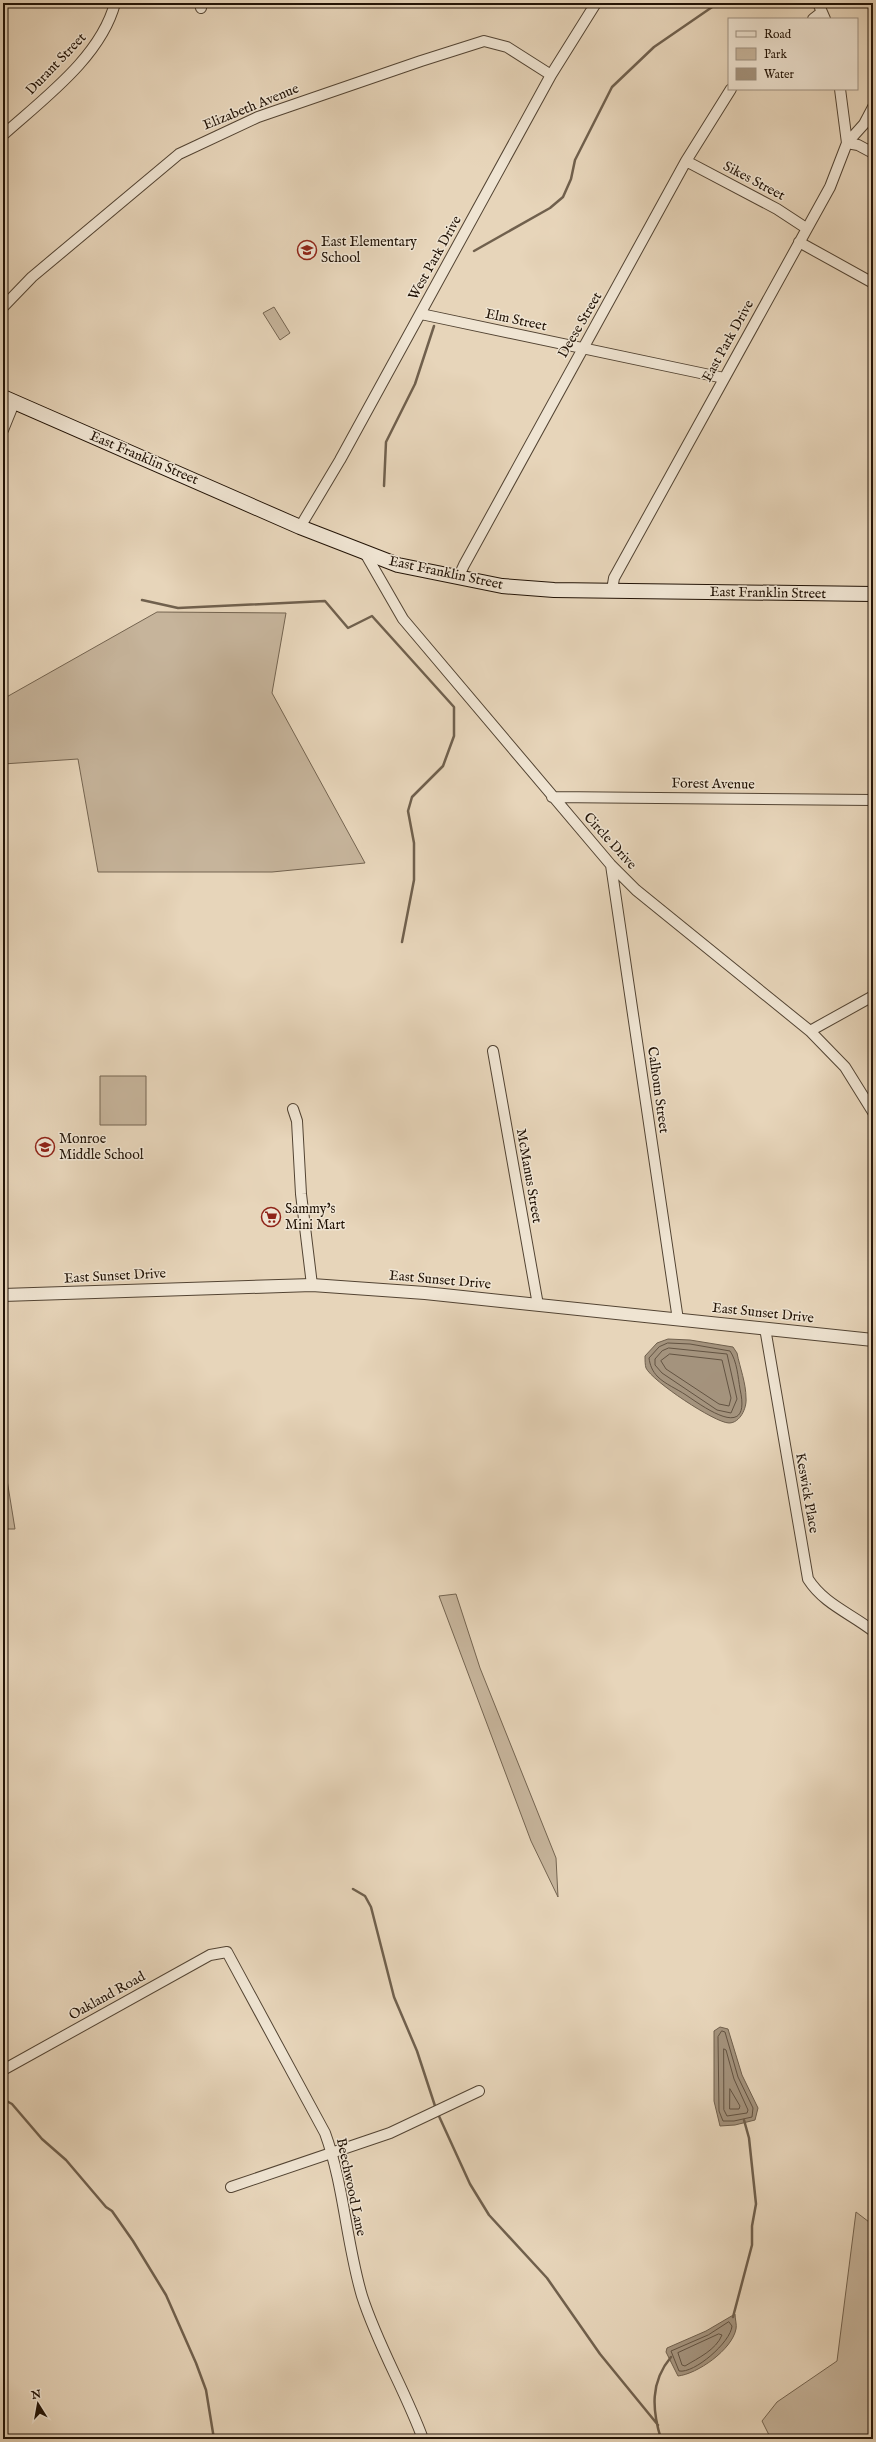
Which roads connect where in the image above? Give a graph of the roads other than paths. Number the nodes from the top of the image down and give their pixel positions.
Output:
1 (115, 3) edge
2 (596, 3) edge
3 (822, 11) edge
4 (814, 18) edge
5 (551, 75) junction
6 (730, 90) edge
7 (840, 90) edge
8 (873, 107) edge
9 (3, 135) edge
10 (847, 143) junction
11 (873, 153) edge
12 (686, 161) junction
13 (806, 228) junction
14 (799, 242) junction
15 (873, 283) edge
16 (3, 307) edge
17 (420, 314) junction
18 (582, 349) junction
19 (724, 378) junction
20 (8, 400) edge
21 (3, 430) edge
22 (300, 527) junction
23 (365, 553) junction
24 (458, 578) junction
25 (612, 590) junction
26 (873, 594) edge
27 (552, 797) junction
28 (873, 800) edge
29 (611, 865) junction
30 (873, 996) edge
31 (810, 1031) junction
32 (494, 1051) dead end
33 (292, 1109) dead end
34 (873, 1112) edge
35 (312, 1284) junction
36 (3, 1295) edge
37 (538, 1305) junction
38 (678, 1320) junction
39 (765, 1328) junction
40 (873, 1340) edge
41 (873, 1631) edge
42 (226, 1952) joint
43 (3, 2070) edge
44 (479, 2091) dead end
45 (332, 2152) junction
46 (231, 2186) dead end
47 (422, 2439) edge

1 - 9 street, Durant Street
2 - 5 street, West Park Drive
3 - 4 street
5 - 16 street, Elizabeth Avenue
5 - 17 street, West Park Drive
6 - 12 street, Deese Street
7 - 10 street
8 - 10 street, East Park Drive
10 - 11 street
10 - 13 street, East Park Drive
12 - 13 street, Sikes Street
12 - 18 street, Deese Street
13 - 14 street, East Park Drive
14 - 15 street
14 - 19 street, East Park Drive
17 - 18 street, Elm Street
17 - 22 street, West Park Drive
18 - 19 street, Elm Street
18 - 24 street, Deese Street
19 - 25 street, East Park Drive
20 - 21 street
20 - 22 main road, East Franklin Street
22 - 23 main road, East Franklin Street
23 - 24 main road, East Franklin Street
23 - 27 street, Circle Drive
24 - 25 main road, East Franklin Street
25 - 26 main road, East Franklin Street
27 - 28 street, Forest Avenue
27 - 29 street, Circle Drive
29 - 31 street, Circle Drive
29 - 38 street, Calhoun Street
30 - 31 street
31 - 34 street, Circle Drive
32 - 37 street, McManus Street
33 - 35 street
35 - 36 street, East Sunset Drive
35 - 37 street, East Sunset Drive
37 - 38 street, East Sunset Drive
38 - 39 street, East Sunset Drive
39 - 40 street, East Sunset Drive
39 - 41 street, Keswick Place
42 - 43 street, Oakland Road
42 - 45 street, Beechwood Lane
44 - 45 street
45 - 46 street
45 - 47 street, Beechwood Lane

